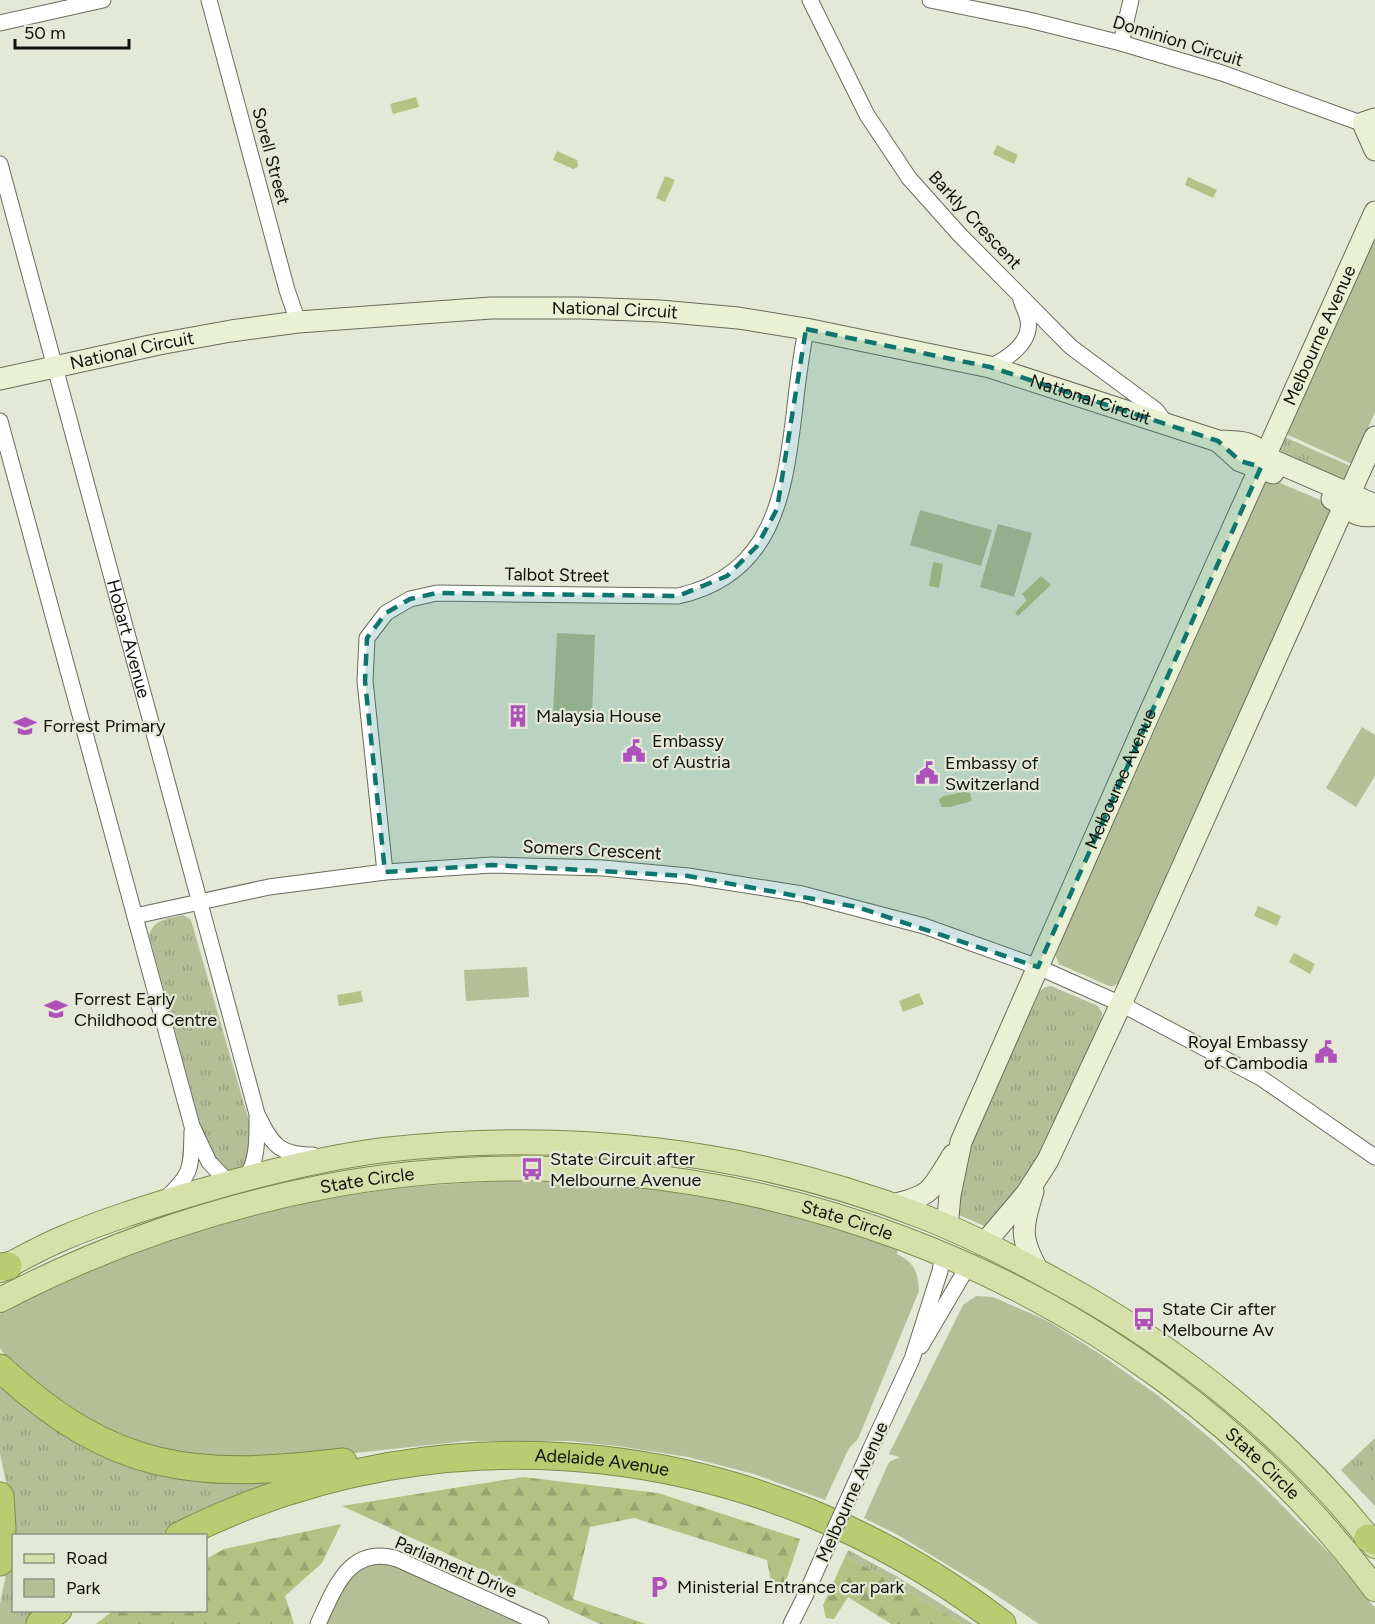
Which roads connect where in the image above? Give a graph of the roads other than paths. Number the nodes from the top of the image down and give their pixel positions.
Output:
1 (103, 0) edge
2 (209, 0) edge
3 (810, 0) edge
4 (930, 0) edge
5 (1131, 0) edge
6 (68, 4) edge
7 (2, 24) edge
8 (1121, 43) junction
9 (1371, 124) edge
10 (1375, 150) edge
11 (0, 164) edge
12 (1375, 212) edge
13 (1020, 298) junction
14 (298, 322) junction
15 (806, 329) junction
16 (56, 366) junction
17 (990, 367) junction
18 (0, 380) edge
19 (0, 422) edge
20 (1165, 422) junction
21 (1375, 437) edge
22 (1263, 462) junction
23 (1347, 498) junction
24 (1375, 505) edge
25 (1375, 515) edge
26 (385, 872) junction
27 (200, 902) junction
28 (135, 916) junction
29 (1038, 967) junction
30 (1121, 1004) junction
31 (258, 1114) junction
32 (192, 1126) junction
33 (961, 1142) junction
34 (358, 1154) junction
35 (1375, 1157) edge
36 (1035, 1182) junction
37 (237, 1183) junction
38 (286, 1195) junction
39 (161, 1204) junction
40 (892, 1205) junction
41 (204, 1217) junction
42 (947, 1227) junction
43 (983, 1245) junction
44 (943, 1254) junction
45 (968, 1266) junction
46 (3, 1268) edge
47 (1038, 1271) junction
48 (0, 1300) edge
49 (912, 1359) junction
50 (0, 1368) edge
51 (496, 1456) junction
52 (0, 1496) edge
53 (183, 1534) edge
54 (1373, 1542) edge
55 (0, 1562) edge
56 (1375, 1590) edge
57 (57, 1612) edge
58 (40, 1624) edge
59 (318, 1624) edge
60 (541, 1624) edge
61 (792, 1624) edge
62 (1002, 1624) edge

1 - 6 street
2 - 14 street, Sorell Street
3 - 13 street, Barkly Crescent
4 - 8 street, Dominion Circuit
5 - 8 street
6 - 7 street
8 - 9 street, Dominion Circuit
9 - 10 main road
11 - 16 street, Hobart Avenue
12 - 22 main road, Melbourne Avenue
13 - 17 street
13 - 20 street, Barkly Crescent
14 - 15 main road, National Circuit
14 - 16 main road, National Circuit
15 - 17 main road, National Circuit
15 - 26 street, Talbot Street
16 - 18 main road, National Circuit
16 - 27 street, Hobart Avenue
17 - 20 main road, National Circuit
19 - 28 street
20 - 22 main road, National Circuit
21 - 23 main road, Melbourne Avenue
22 - 23 main road, National Circuit
22 - 29 main road, Melbourne Avenue
23 - 24 main road, National Circuit
23 - 25 main road, National Circuit
23 - 30 main road, Melbourne Avenue
26 - 27 street, Somers Crescent
26 - 29 street, Somers Crescent
27 - 28 street, Somers Crescent
27 - 31 street, Hobart Avenue
28 - 32 street
29 - 30 street, Somers Crescent
29 - 33 main road, Melbourne Avenue
30 - 35 street, Somers Crescent
30 - 36 main road, Melbourne Avenue
31 - 34 street, Hobart Avenue
31 - 37 street, Hobart Avenue
32 - 37 street
32 - 39 street
33 - 40 main road
33 - 42 main road, Melbourne Avenue
34 - 37 main road, State Circle
34 - 40 main road, State Circle
36 - 43 main road, Melbourne Avenue
36 - 47 main road
37 - 38 main road
37 - 39 main road, State Circle
37 - 41 main road, State Circle
38 - 41 main road, State Circle
38 - 44 main road, State Circle
39 - 46 main road, State Circle
40 - 42 main road, State Circle
41 - 48 main road, State Circle
42 - 43 main road, State Circle
42 - 44 main road, Melbourne Avenue
43 - 45 main road, Melbourne Avenue
43 - 47 main road, State Circle
44 - 45 main road, State Circle
44 - 49 street, Melbourne Avenue
45 - 49 street, Melbourne Avenue
45 - 56 main road, State Circle
47 - 54 main road, State Circle
49 - 61 street, Melbourne Avenue, bridge
50 - 51 highway
51 - 53 highway, Adelaide Avenue
51 - 62 highway, Adelaide Avenue
52 - 55 highway
57 - 58 highway
59 - 60 street, Parliament Drive

